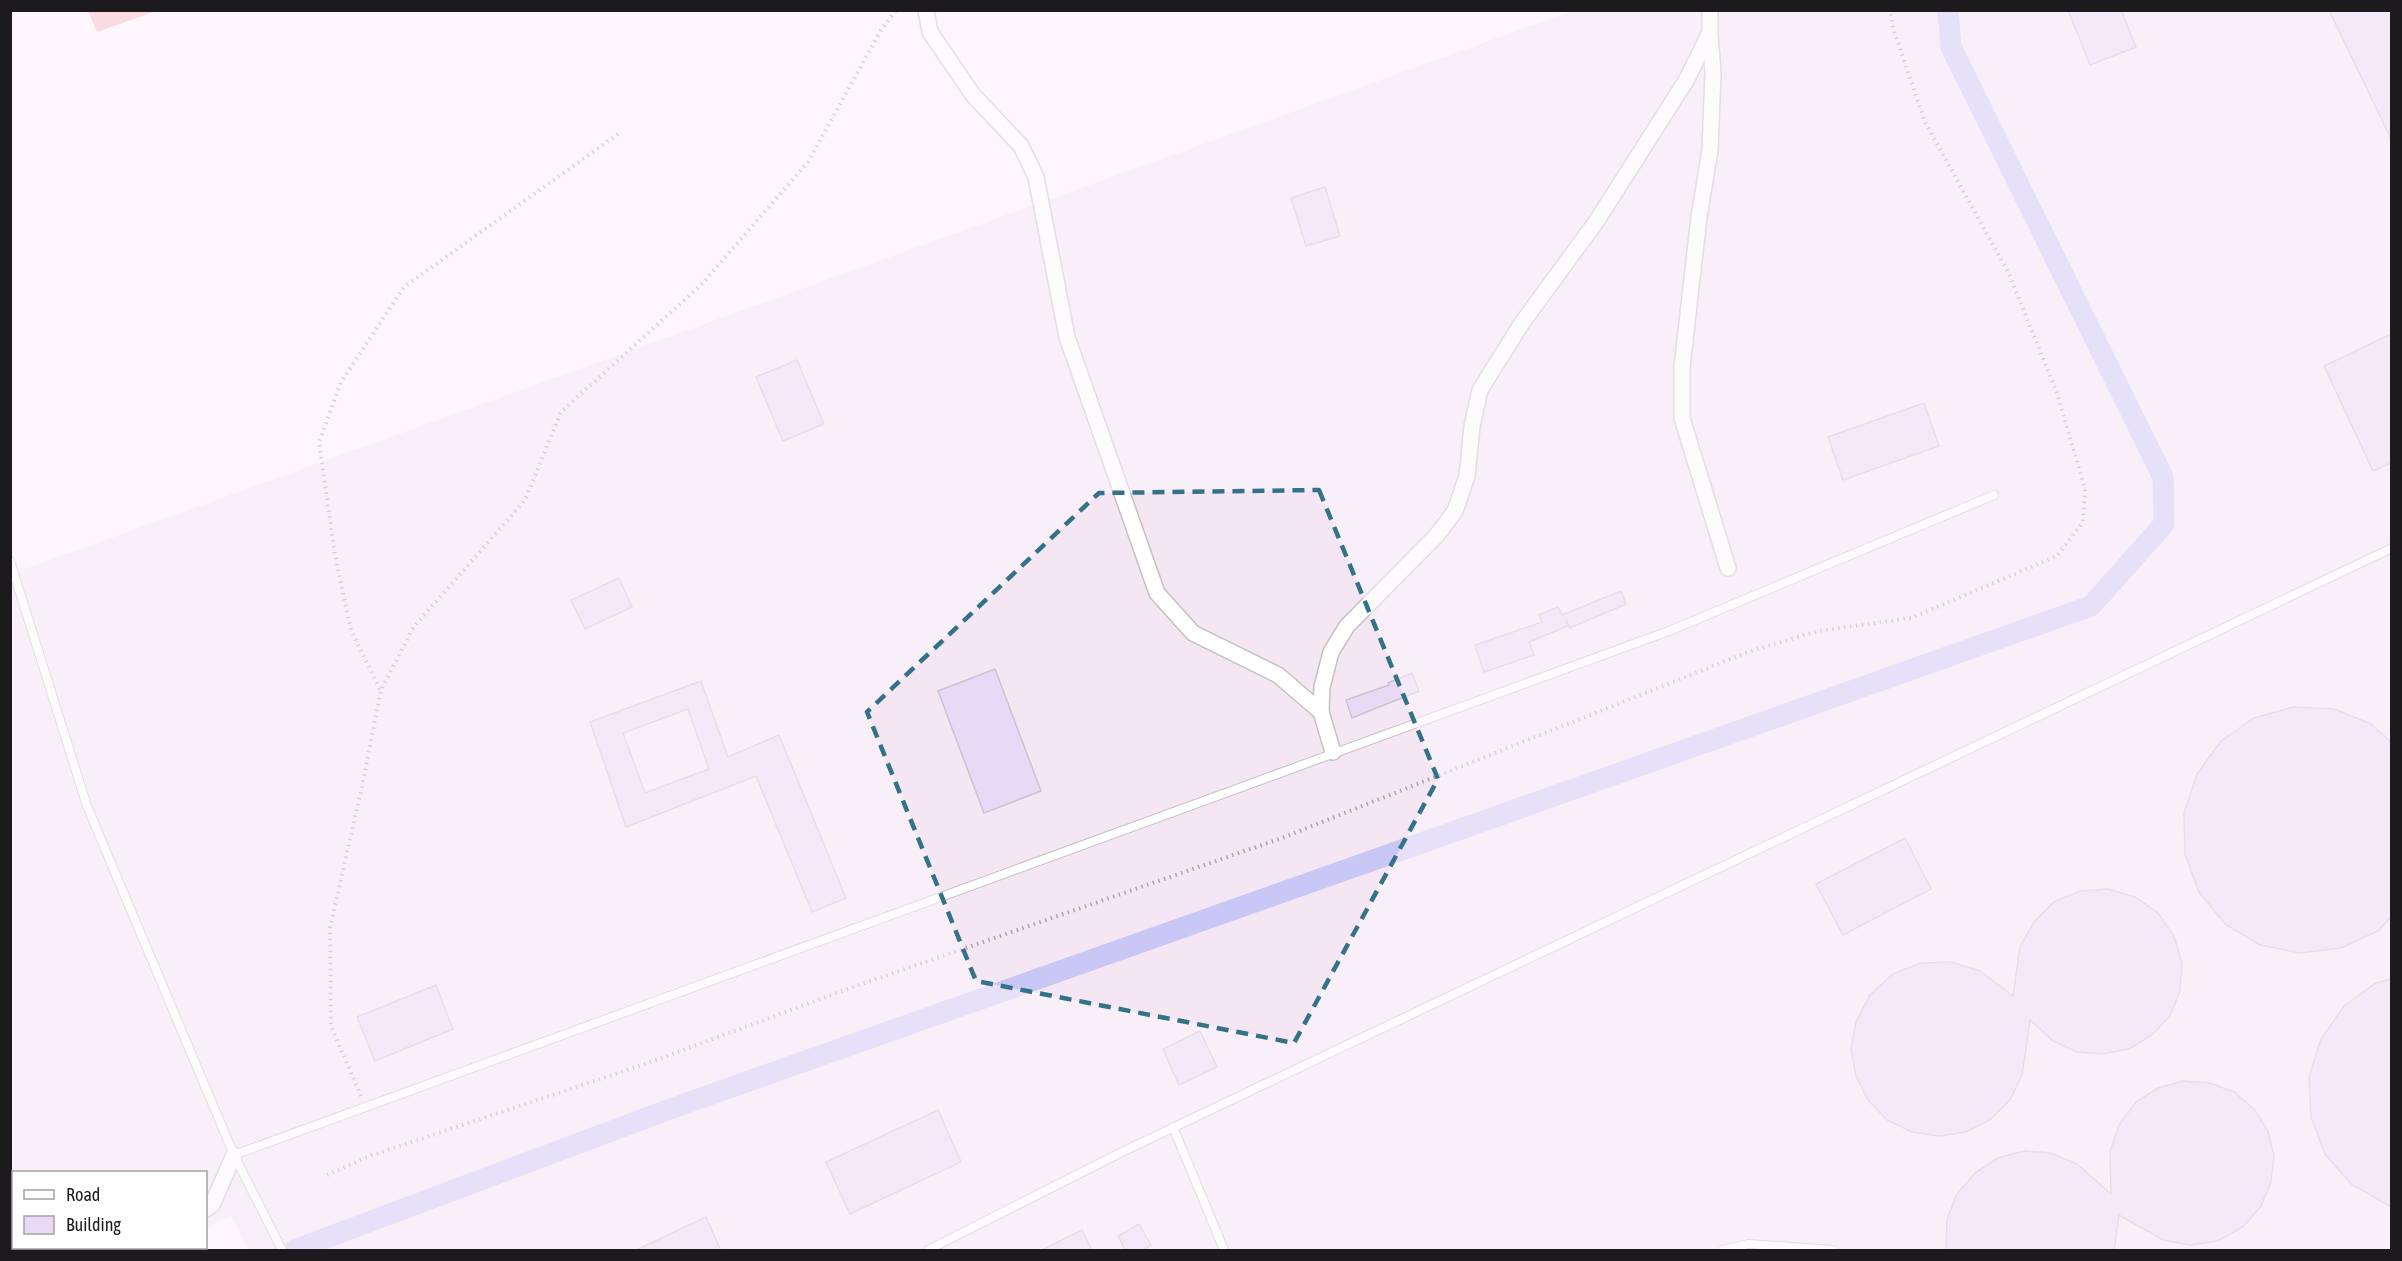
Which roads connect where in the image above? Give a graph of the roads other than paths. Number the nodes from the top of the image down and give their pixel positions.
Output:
1 (926, 10) edge
2 (1710, 10) edge
3 (1710, 32) junction
4 (1995, 495) dead end
5 (2391, 548) edge
6 (10, 561) edge
7 (1728, 568) dead end
8 (1321, 712) junction
9 (1333, 752) junction
10 (1173, 1128) junction
11 (234, 1155) junction
12 (207, 1208) edge
13 (282, 1251) edge
14 (928, 1251) edge
15 (1224, 1251) edge
16 (1723, 1251) edge
17 (1833, 1251) edge

1 - 8 street
2 - 3 street
3 - 7 street
3 - 8 street
4 - 9 lane
5 - 10 lane
6 - 11 lane
8 - 9 street
9 - 11 lane
10 - 14 lane
10 - 15 lane
11 - 12 street
11 - 13 lane
16 - 17 lane

